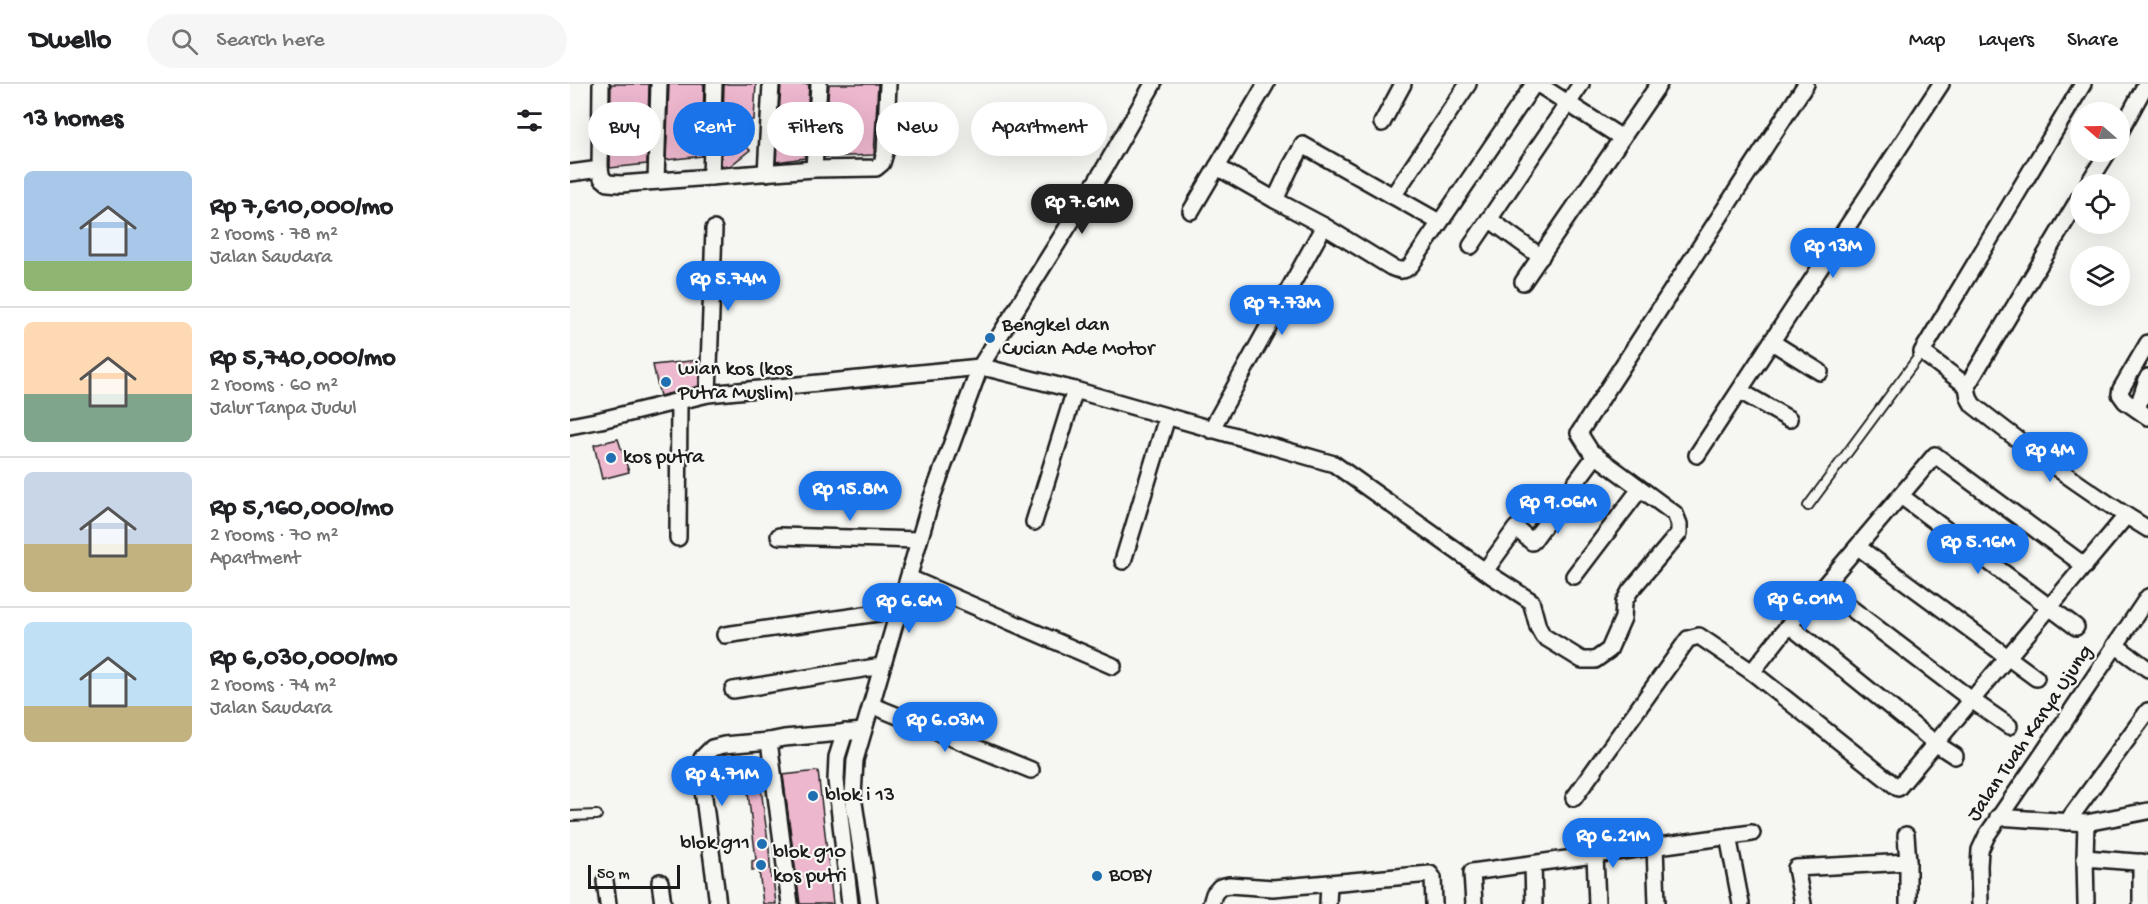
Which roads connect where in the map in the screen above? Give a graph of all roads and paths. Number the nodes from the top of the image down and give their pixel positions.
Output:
1 (601, 84) edge
2 (659, 84) edge
3 (714, 84) edge
4 (771, 84) edge
5 (819, 84) edge
6 (888, 84) edge
7 (1153, 84) edge
8 (1266, 84) edge
9 (1403, 84) edge
10 (1468, 84) edge
11 (1536, 84) edge
12 (1581, 84) edge
13 (1659, 84) edge
14 (1806, 84) edge
15 (1941, 84) edge
16 (2083, 84) edge
17 (2146, 84) edge
18 (1568, 103) junction
19 (2130, 114) edge
20 (1382, 123) dead end
21 (1622, 138) junction
22 (1217, 167) junction
23 (600, 169) junction
24 (814, 169) junction
25 (766, 172) junction
26 (570, 173) edge
27 (711, 177) junction
28 (656, 181) junction
29 (1393, 196) junction
30 (1275, 200) junction
31 (1191, 211) dead end
32 (2070, 214) edge
33 (1489, 219) junction
34 (1439, 222) junction
35 (1324, 226) junction
36 (714, 230) dead end
37 (1471, 246) dead end
38 (1541, 257) junction
39 (1523, 282) dead end
40 (1772, 342) junction
41 (2148, 343) edge
42 (1922, 352) junction
43 (980, 367) junction
44 (1820, 372) dead end
45 (2148, 377) edge
46 (1967, 386) junction
47 (1076, 390) junction
48 (1740, 391) junction
49 (708, 394) junction
50 (678, 401) junction
51 (2143, 413) edge
52 (1167, 417) junction
53 (1790, 419) dead end
54 (570, 426) edge
55 (1211, 430) junction
56 (1596, 455) junction
57 (1697, 455) dead end
58 (1640, 489) junction
59 (1901, 496) junction
60 (1808, 506) dead end
61 (2126, 516) junction
62 (1034, 522) dead end
63 (2148, 529) edge
64 (779, 536) dead end
65 (678, 538) dead end
66 (919, 540) junction
67 (1858, 547) junction
68 (1123, 561) dead end
69 (2085, 566) junction
70 (1485, 571) junction
71 (1574, 576) dead end
72 (909, 578) junction
73 (1824, 588) junction
74 (2148, 597) edge
75 (2049, 607) junction
76 (899, 609) junction
77 (1789, 625) junction
78 (2076, 627) dead end
79 (725, 635) dead end
80 (2115, 645) junction
81 (2007, 656) junction
82 (882, 666) junction
83 (1113, 666) dead end
84 (2148, 669) edge
85 (1752, 672) junction
86 (2036, 678) dead end
87 (734, 690) dead end
88 (1973, 701) junction
89 (871, 705) junction
90 (2148, 711) edge
91 (2009, 726) dead end
92 (863, 731) junction
93 (845, 732) junction
94 (769, 741) junction
95 (1935, 743) junction
96 (1955, 756) dead end
97 (1031, 770) dead end
98 (1574, 798) dead end
99 (2148, 811) edge
100 (597, 815) dead end
101 (570, 816) edge
102 (1998, 817) junction
103 (2067, 822) junction
104 (2086, 823) junction
105 (1752, 833) dead end
106 (1906, 835) dead end
107 (1728, 836) junction
108 (1655, 846) junction
109 (1595, 855) junction
110 (2085, 858) junction
111 (1908, 862) junction
112 (2144, 863) edge
113 (864, 864) junction
114 (1533, 864) junction
115 (846, 867) junction
116 (605, 880) dead end
117 (660, 882) dead end
118 (1329, 884) junction
119 (1273, 888) junction
120 (608, 904) edge
121 (663, 904) edge
122 (718, 904) edge
123 (790, 904) edge
124 (850, 904) edge
125 (869, 904) edge
126 (1211, 904) edge
127 (1272, 904) edge
128 (1328, 904) edge
129 (1434, 904) edge
130 (1474, 904) edge
131 (1534, 904) edge
132 (1597, 904) edge
133 (1657, 904) edge
134 (1741, 904) edge
135 (1803, 904) edge
136 (1908, 904) edge
137 (1980, 904) edge
138 (2086, 904) edge
139 (2141, 904) edge

1 - 23 street
2 - 28 street
3 - 27 street
4 - 25 street
5 - 24 street
6 - 24 street
7 - 43 street
8 - 22 street
9 - 20 street
10 - 29 street
11 - 18 street
11 - 34 street
12 - 18 street
13 - 21 street
14 - 56 street
15 - 40 street
16 - 42 street
17 - 19 street
18 - 21 street
18 - 33 street
21 - 38 street
22 - 30 street
22 - 31 street
23 - 26 street
23 - 28 street
24 - 25 street
25 - 27 street
27 - 28 street
29 - 30 street
29 - 34 street
30 - 35 street
32 - 46 street
33 - 37 street
33 - 38 street
34 - 35 street
35 - 55 street
36 - 49 street
38 - 39 street
40 - 44 street
40 - 48 street
41 - 51 street
42 - 46 street
42 - 60 lane
43 - 47 street
43 - 49 street
43 - 66 street
45 - 51 street
46 - 61 street
47 - 52 street
47 - 62 street
48 - 53 street
48 - 57 street
49 - 50 street
50 - 54 street
50 - 65 street
52 - 55 street
52 - 68 street
55 - 70 street
56 - 58 street
56 - 70 street
58 - 70 street
58 - 71 street
59 - 67 street
59 - 69 street
59 - 75 street
61 - 63 street
61 - 69 street
64 - 66 street
66 - 72 street
67 - 73 street
67 - 81 street
69 - 75 street
72 - 76 street
72 - 83 street
73 - 77 street
73 - 88 street
74 - 80 street, Jalan Tuah Karya Ujung
75 - 78 street
75 - 81 street
76 - 79 street
76 - 82 street
77 - 85 street
77 - 95 street
80 - 84 street
80 - 102 street, Jalan Tuah Karya Ujung
81 - 86 street
81 - 88 street
82 - 87 street
82 - 89 street
85 - 95 street
85 - 98 street
88 - 91 street
88 - 95 street
89 - 92 street
89 - 97 street
90 - 103 street
92 - 93 street
92 - 113 street
93 - 94 street
93 - 115 street
94 - 122 street
94 - 123 street
95 - 96 street
99 - 104 street
100 - 101 lane
102 - 103 street
102 - 137 street, Jalan Tuah Karya Ujung
103 - 104 street
104 - 110 street
105 - 107 street
106 - 111 street
107 - 108 street
107 - 134 street
108 - 109 street
108 - 133 street
109 - 114 street
109 - 132 street
110 - 112 street
110 - 138 street
111 - 135 street
111 - 136 street
112 - 139 street
113 - 115 street
113 - 125 street
114 - 130 street
114 - 131 street
115 - 124 street
116 - 120 street
117 - 121 street
118 - 119 street
118 - 128 street
118 - 129 street
119 - 126 street
119 - 127 street

